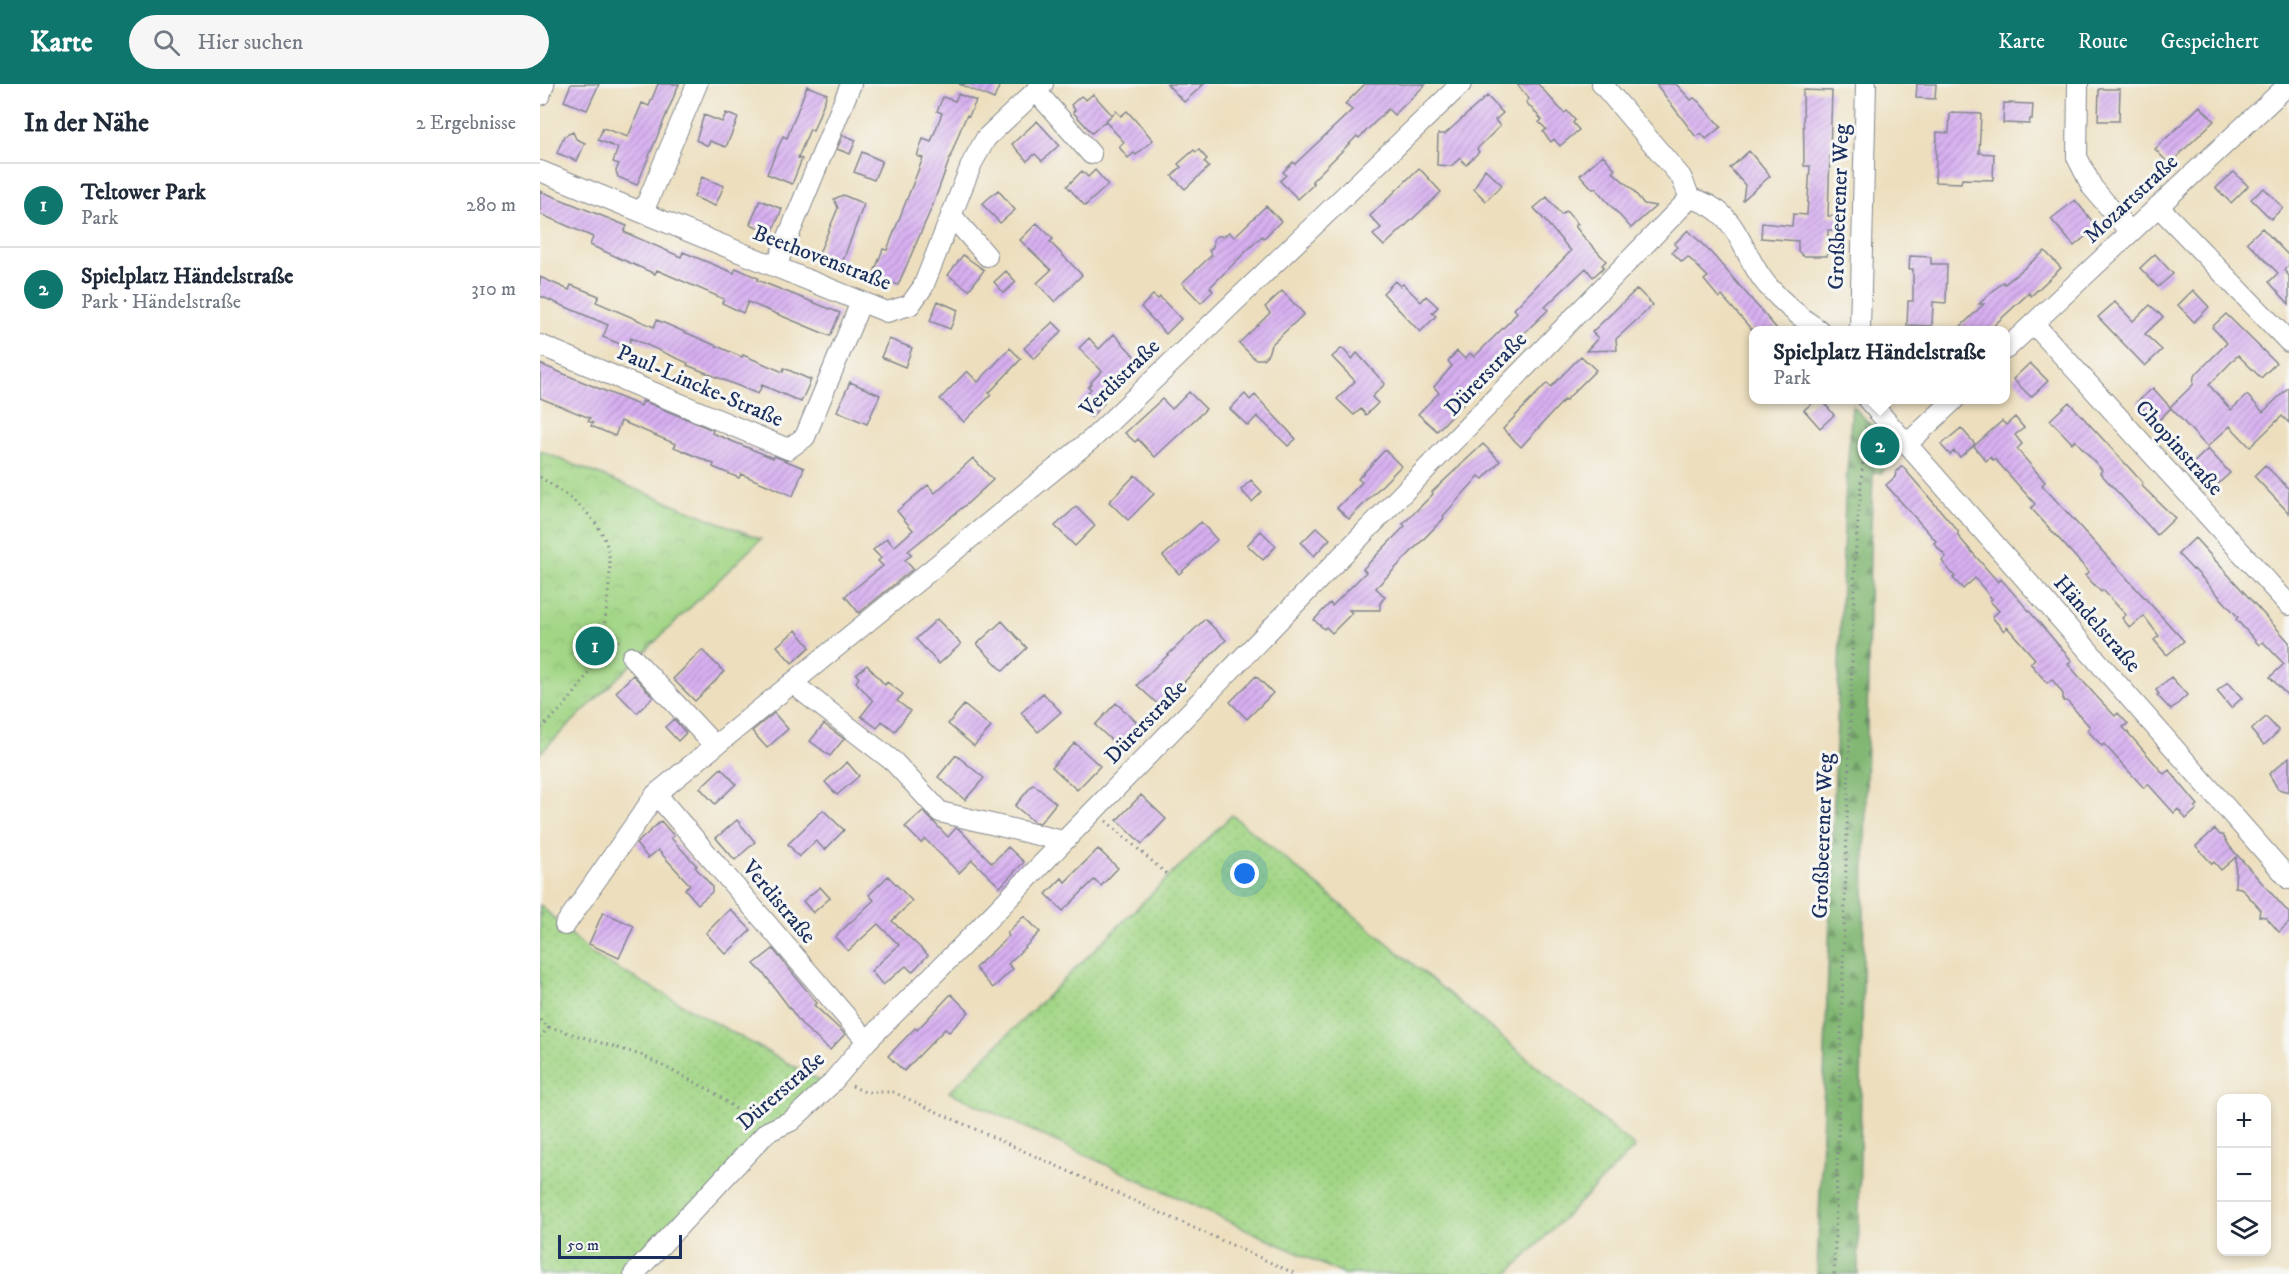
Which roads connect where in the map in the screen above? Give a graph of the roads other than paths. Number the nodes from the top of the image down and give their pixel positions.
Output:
1 (544, 84) edge
2 (697, 84) edge
3 (851, 84) edge
4 (1461, 84) edge
5 (1602, 84) edge
6 (1866, 84) edge
7 (2078, 84) edge
8 (2289, 84) edge
9 (1040, 87) edge
10 (540, 95) edge
11 (1091, 154) dead end
12 (540, 171) edge
13 (1690, 198) junction
14 (2158, 206) junction
15 (643, 212) junction
16 (951, 215) junction
17 (2130, 232) junction
18 (987, 256) dead end
19 (776, 266) junction
20 (861, 302) junction
21 (2033, 323) junction
22 (1814, 326) edge
23 (1860, 326) edge
24 (2289, 342) edge
25 (540, 345) edge
26 (2010, 345) edge
27 (1871, 404) edge
28 (1949, 404) edge
29 (1907, 444) junction
30 (2289, 605) edge
31 (632, 657) road end
32 (792, 683) junction
33 (716, 746) junction
34 (656, 794) junction
35 (1063, 841) junction
36 (2289, 879) edge
37 (565, 925) dead end
38 (867, 1041) junction
39 (634, 1274) edge

1 - 10 street
2 - 15 street
3 - 19 street
4 - 32 street, Verdistraße
5 - 13 street
6 - 23 street, Großbeerener Weg
7 - 17 street
8 - 14 street, Mozartstraße
9 - 11 street
9 - 16 street, Beethovenstraße
12 - 15 street, Beethovenstraße
13 - 22 street
13 - 35 street, Dürerstraße
14 - 17 street, Mozartstraße
14 - 24 street
15 - 19 street, Beethovenstraße
16 - 18 street
16 - 20 street, Beethovenstraße
17 - 21 street, Mozartstraße
19 - 20 street, Beethovenstraße
20 - 25 street, Paul-Lincke-Straße
21 - 26 street, Mozartstraße
21 - 30 street, Chopinstraße
27 - 29 street, Händelstraße
28 - 29 street
29 - 36 street, Händelstraße
31 - 33 street
32 - 33 street, Verdistraße
32 - 35 street
33 - 34 street, Verdistraße
34 - 37 street, Verdistraße
34 - 38 street, Verdistraße
35 - 38 street, Dürerstraße
38 - 39 street, Dürerstraße

